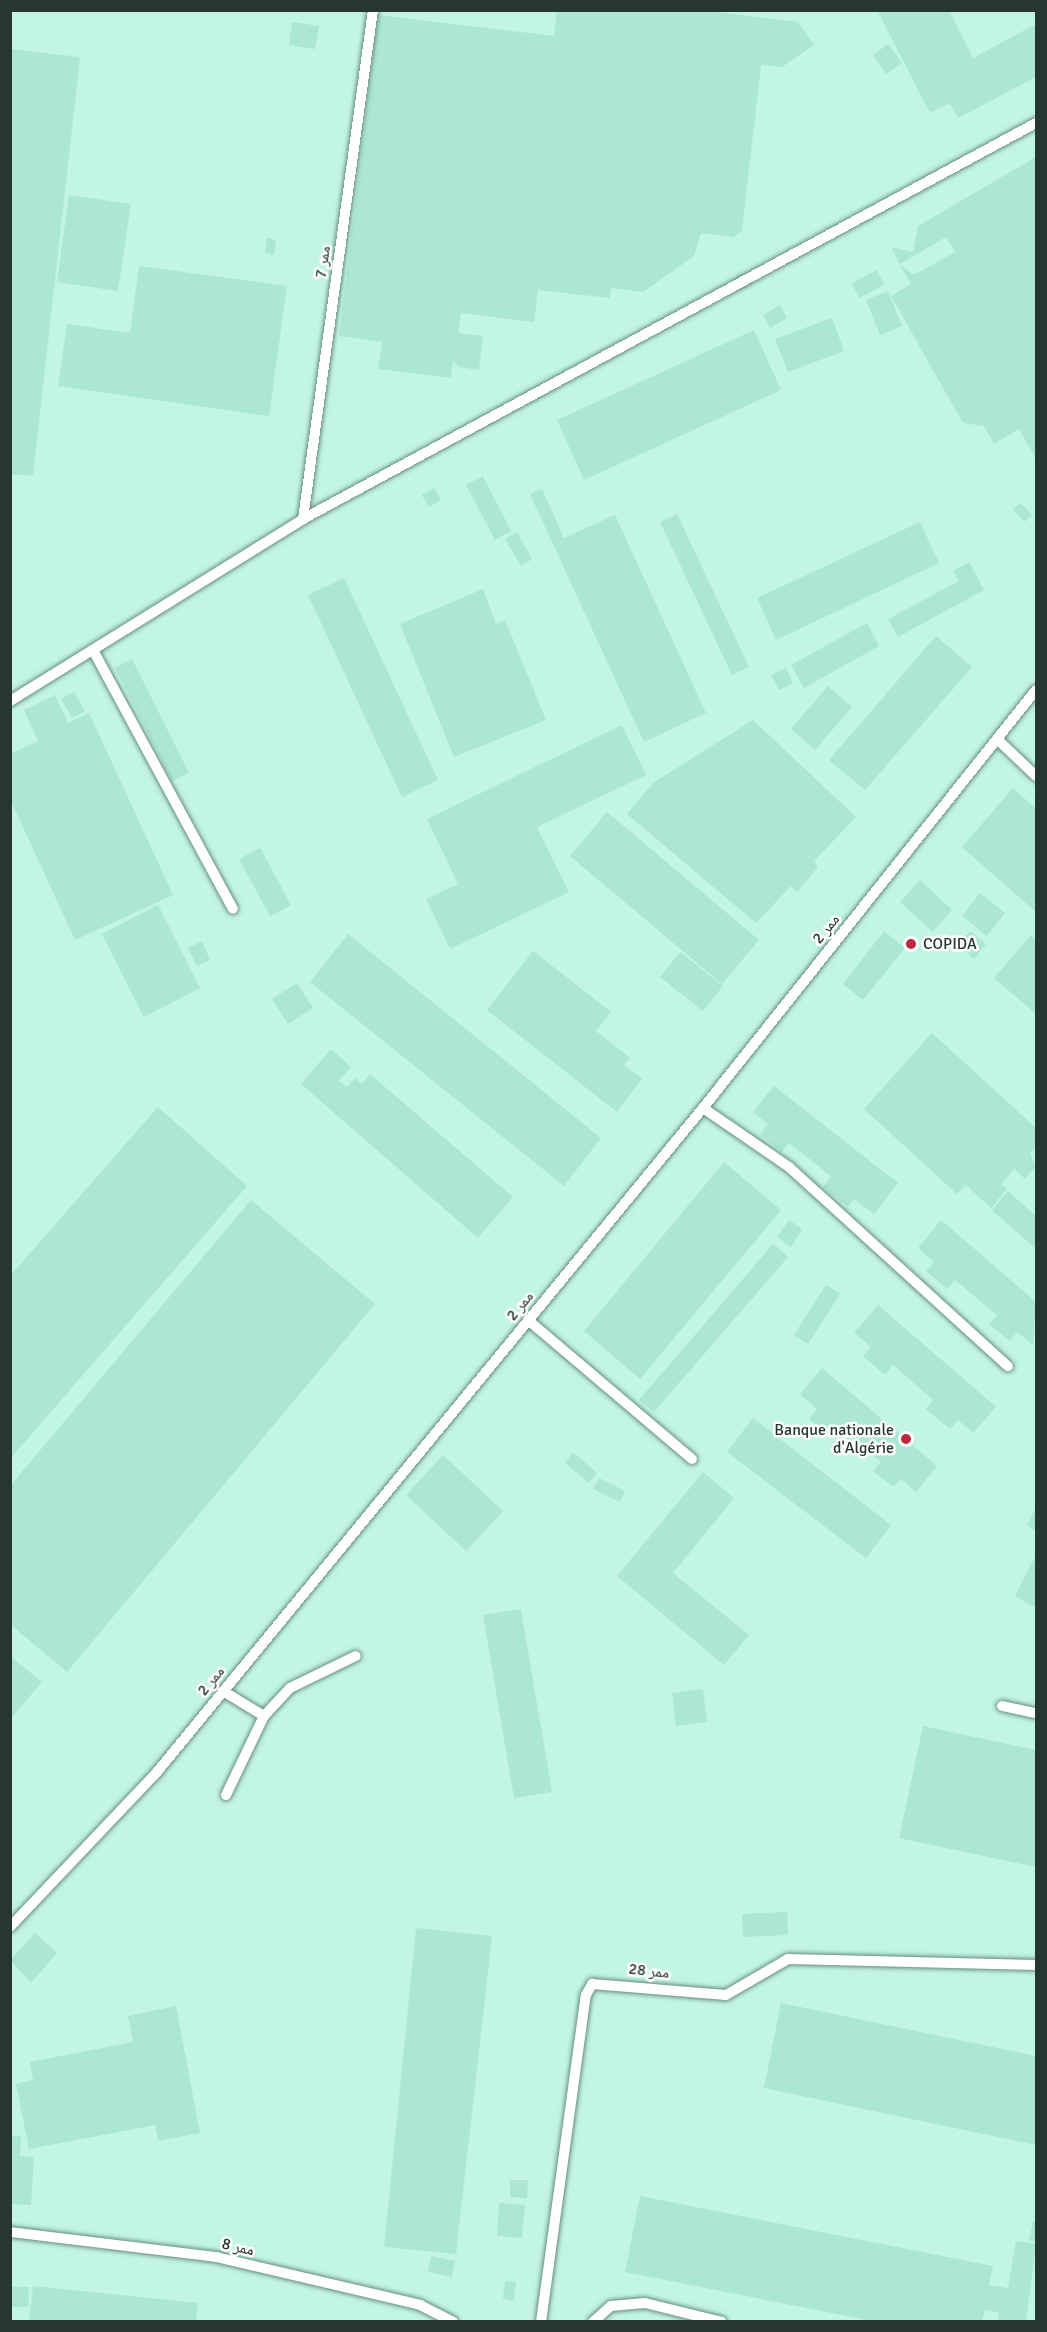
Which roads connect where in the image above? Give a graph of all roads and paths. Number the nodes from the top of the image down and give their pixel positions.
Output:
1 (374, 10) edge
2 (1036, 123) edge
3 (303, 519) junction
4 (93, 650) junction
5 (1036, 690) edge
6 (10, 701) edge
7 (997, 739) junction
8 (1036, 776) edge
9 (234, 909) dead end
10 (703, 1107) junction
11 (528, 1320) junction
12 (1008, 1366) dead end
13 (692, 1459) dead end
14 (356, 1656) dead end
15 (223, 1691) junction
16 (1002, 1706) dead end
17 (1036, 1713) edge
18 (264, 1716) junction
19 (226, 1795) dead end
20 (10, 1927) edge
21 (1036, 1965) edge
22 (10, 2232) edge
23 (453, 2322) edge
24 (542, 2322) edge
25 (593, 2322) edge
26 (722, 2322) edge

1 - 3 lane, ممر 7
2 - 3 lane
3 - 4 lane
4 - 6 lane
4 - 9 lane
5 - 7 lane, ممر 2
7 - 8 lane
7 - 10 lane, ممر 2
10 - 11 lane, ممر 2
10 - 12 lane
11 - 13 lane
11 - 15 lane, ممر 2
14 - 18 lane
15 - 18 lane
15 - 20 lane, ممر 2
16 - 17 lane
18 - 19 lane
21 - 24 lane, ممر 28
22 - 23 lane, ممر 8
25 - 26 lane

